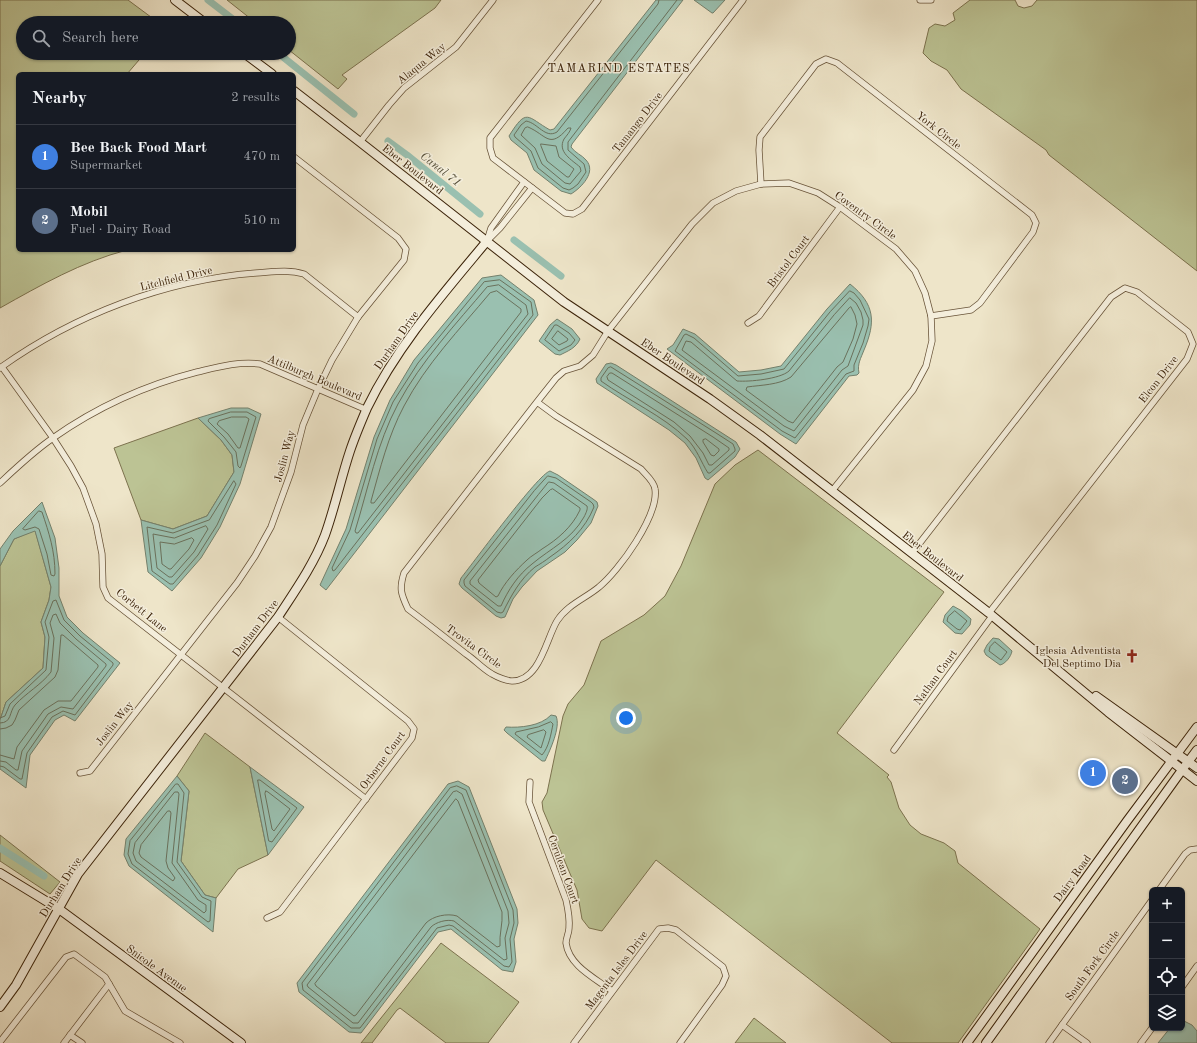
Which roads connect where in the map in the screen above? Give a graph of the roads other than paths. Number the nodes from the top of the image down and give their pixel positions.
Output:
1 (175, 0) edge
2 (493, 0) edge
3 (598, 0) edge
4 (744, 0) edge
5 (920, 0) edge
6 (931, 0) edge
7 (196, 16) edge
8 (253, 60) edge
9 (269, 72) edge
10 (296, 93) edge
11 (360, 142) junction
12 (296, 159) edge
13 (524, 182) junction
14 (761, 184) junction
15 (532, 188) junction
16 (840, 208) junction
17 (487, 241) junction
18 (931, 316) junction
19 (358, 317) junction
20 (748, 323) dead end
21 (608, 331) junction
22 (1, 368) edge
23 (318, 389) junction
24 (537, 402) junction
25 (367, 410) junction
26 (53, 438) junction
27 (0, 483) edge
28 (832, 491) junction
29 (912, 553) junction
30 (990, 614) junction
31 (278, 617) junction
32 (1038, 653) junction
33 (181, 654) junction
34 (224, 687) junction
35 (1197, 727) edge
36 (894, 750) dead end
37 (1197, 750) edge
38 (1177, 752) junction
39 (1171, 762) junction
40 (1188, 762) junction
41 (1197, 768) edge
42 (1182, 770) junction
43 (80, 773) dead end
44 (1197, 781) edge
45 (530, 782) dead end
46 (366, 799) junction
47 (1197, 849) edge
48 (0, 873) edge
49 (1161, 887) edge
50 (1149, 904) edge
51 (59, 909) junction
52 (267, 918) dead end
53 (1197, 966) edge
54 (1185, 983) edge
55 (110, 984) junction
56 (612, 991) junction
57 (0, 1007) edge
58 (1062, 1025) junction
59 (1150, 1031) edge
60 (70, 1034) junction
61 (0, 1042) edge
62 (64, 1043) edge
63 (82, 1043) edge
64 (180, 1043) edge
65 (241, 1043) edge
66 (574, 1043) edge
67 (680, 1043) edge
68 (967, 1043) edge
69 (986, 1043) edge
70 (1049, 1043) edge
71 (1086, 1043) edge
72 (1141, 1043) edge

1 - 7 street
2 - 11 street, Alaqua Way
3 - 13 street, Tamango Drive
4 - 15 street, Tamango Drive
5 - 6 street
8 - 9 street
10 - 11 street, Eber Boulevard
11 - 17 street, Eber Boulevard
12 - 19 street, Joslin Way
13 - 15 street, Tamango Drive
13 - 17 street
14 - 16 street, Coventry Circle
14 - 18 street, York Circle
14 - 21 street, Coventry Circle
15 - 17 street
16 - 18 street, Coventry Circle
16 - 20 street, Bristol Court
17 - 21 street, Eber Boulevard
17 - 25 street, Durham Drive
18 - 28 street, Coventry Circle
19 - 22 street, Litchfield Drive
19 - 23 street, Joslin Way
21 - 24 street, Trovita Circle
21 - 28 street, Eber Boulevard
22 - 26 street, Corbett Lane
23 - 25 street, Attilburgh Boulevard
23 - 26 street, Attilburgh Boulevard
23 - 33 street, Joslin Way
24 - 24 street, Trovita Circle
25 - 31 street, Durham Drive
26 - 27 street, Attilburgh Boulevard
26 - 33 street, Corbett Lane
28 - 29 street, Eber Boulevard
29 - 30 street, Eber Boulevard
29 - 30 street, Elcon Drive
30 - 32 street, Eber Boulevard
30 - 36 street, Nathan Court
31 - 34 street, Durham Drive
31 - 46 street, Orborne Court
32 - 38 street, Eber Boulevard
32 - 39 street, Eber Boulevard
33 - 34 street, Corbett Lane
33 - 43 street, Joslin Way
34 - 46 street, Corbett Lane
34 - 51 street, Durham Drive
35 - 38 street, Dairy Road
37 - 40 street
38 - 39 street, Dairy Road
38 - 40 street, Eber Boulevard
39 - 42 street, Eber Boulevard
39 - 68 street, Dairy Road
40 - 41 street, Eber Boulevard
40 - 42 street
42 - 44 street, Eber Boulevard
42 - 69 street
45 - 56 street, Cerulean Court
46 - 52 street, Orborne Court
47 - 49 street
48 - 51 street, Snicole Avenue
50 - 58 street, South Fork Circle
51 - 57 street, Durham Drive
51 - 65 street, Snicole Avenue
53 - 54 street
55 - 60 street
55 - 61 street
55 - 64 street
56 - 66 street, Magenta Isles Drive
56 - 67 street, Magenta Isles Drive
58 - 70 street, South Fork Circle
58 - 71 street
59 - 72 street
60 - 62 street
60 - 63 street

